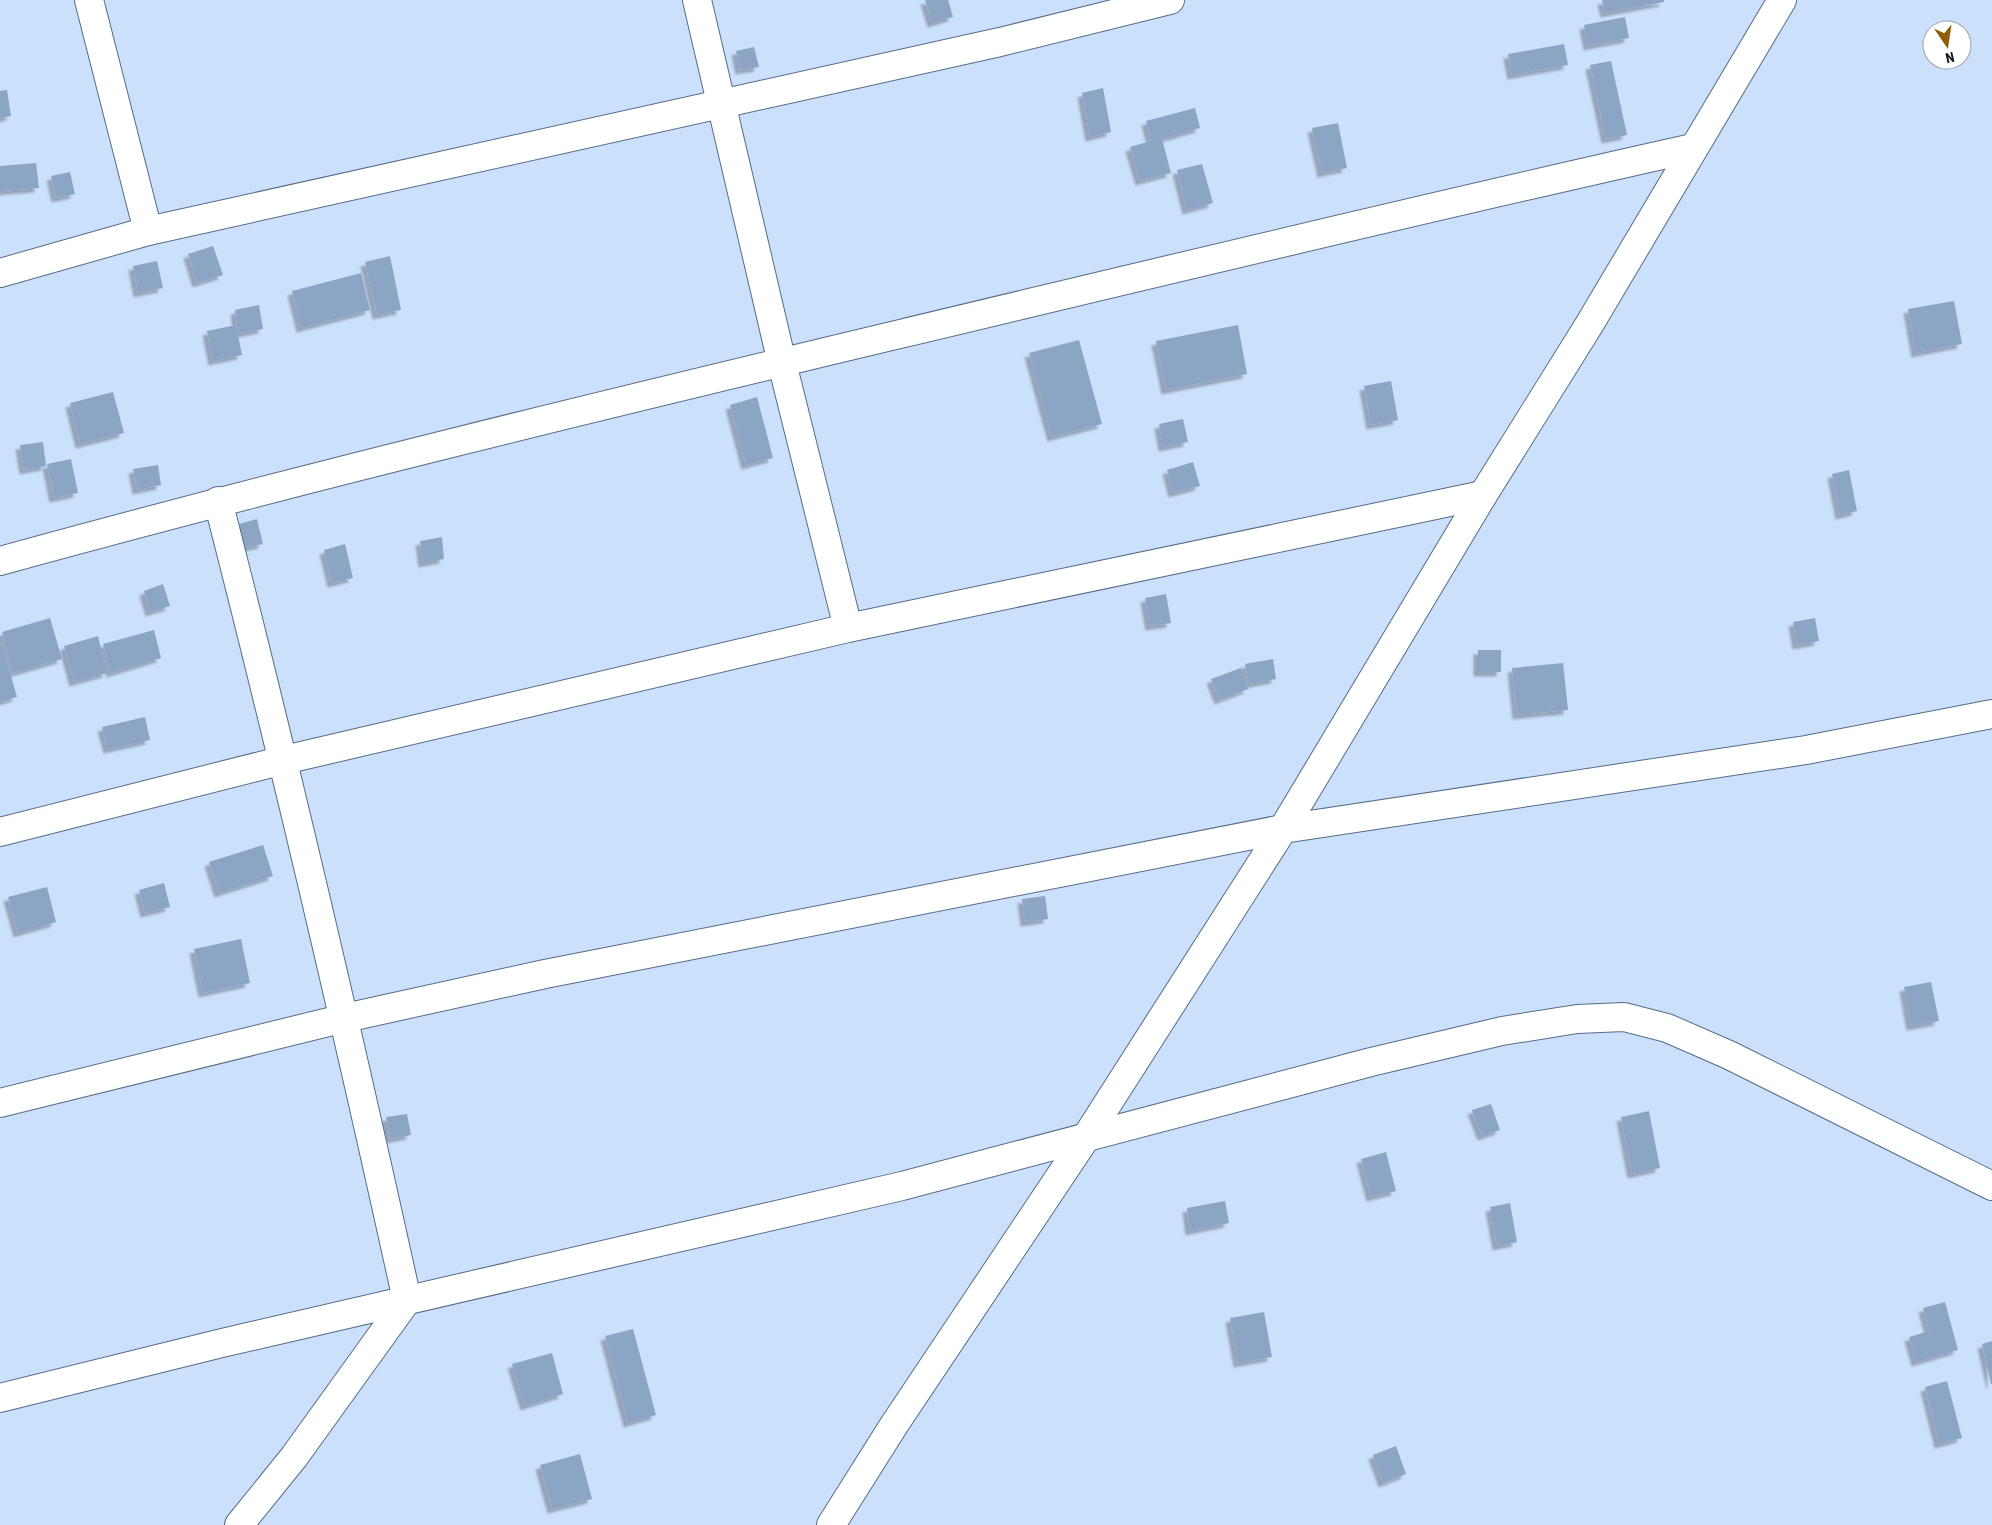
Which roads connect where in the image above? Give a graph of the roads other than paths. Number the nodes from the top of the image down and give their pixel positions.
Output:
1 (88, 0) edge
2 (697, 0) edge
3 (1170, 0) edge
4 (1782, 0) edge
5 (722, 103) junction
6 (1692, 148) junction
7 (148, 231) junction
8 (0, 273) edge
9 (782, 363) junction
10 (1483, 495) junction
11 (218, 501) junction
12 (0, 561) edge
13 (848, 628) junction
14 (1992, 714) edge
15 (284, 760) junction
16 (1283, 829) junction
17 (0, 832) edge
18 (345, 1018) junction
19 (0, 1103) edge
20 (1085, 1139) junction
21 (1992, 1186) edge
22 (407, 1300) junction
23 (0, 1398) edge
24 (239, 1525) edge
25 (831, 1525) edge

1 - 7 street
2 - 5 street
3 - 5 street
4 - 6 street
5 - 7 street
5 - 9 street
6 - 9 street
6 - 10 street
7 - 8 street
9 - 11 street
9 - 13 street
10 - 13 street
10 - 16 street
11 - 12 street
11 - 15 street
13 - 15 street
14 - 16 street
15 - 17 street
15 - 18 street
16 - 18 street
16 - 20 street
18 - 19 street
18 - 22 street
20 - 21 street
20 - 22 street
20 - 25 street
22 - 23 street
22 - 24 street

